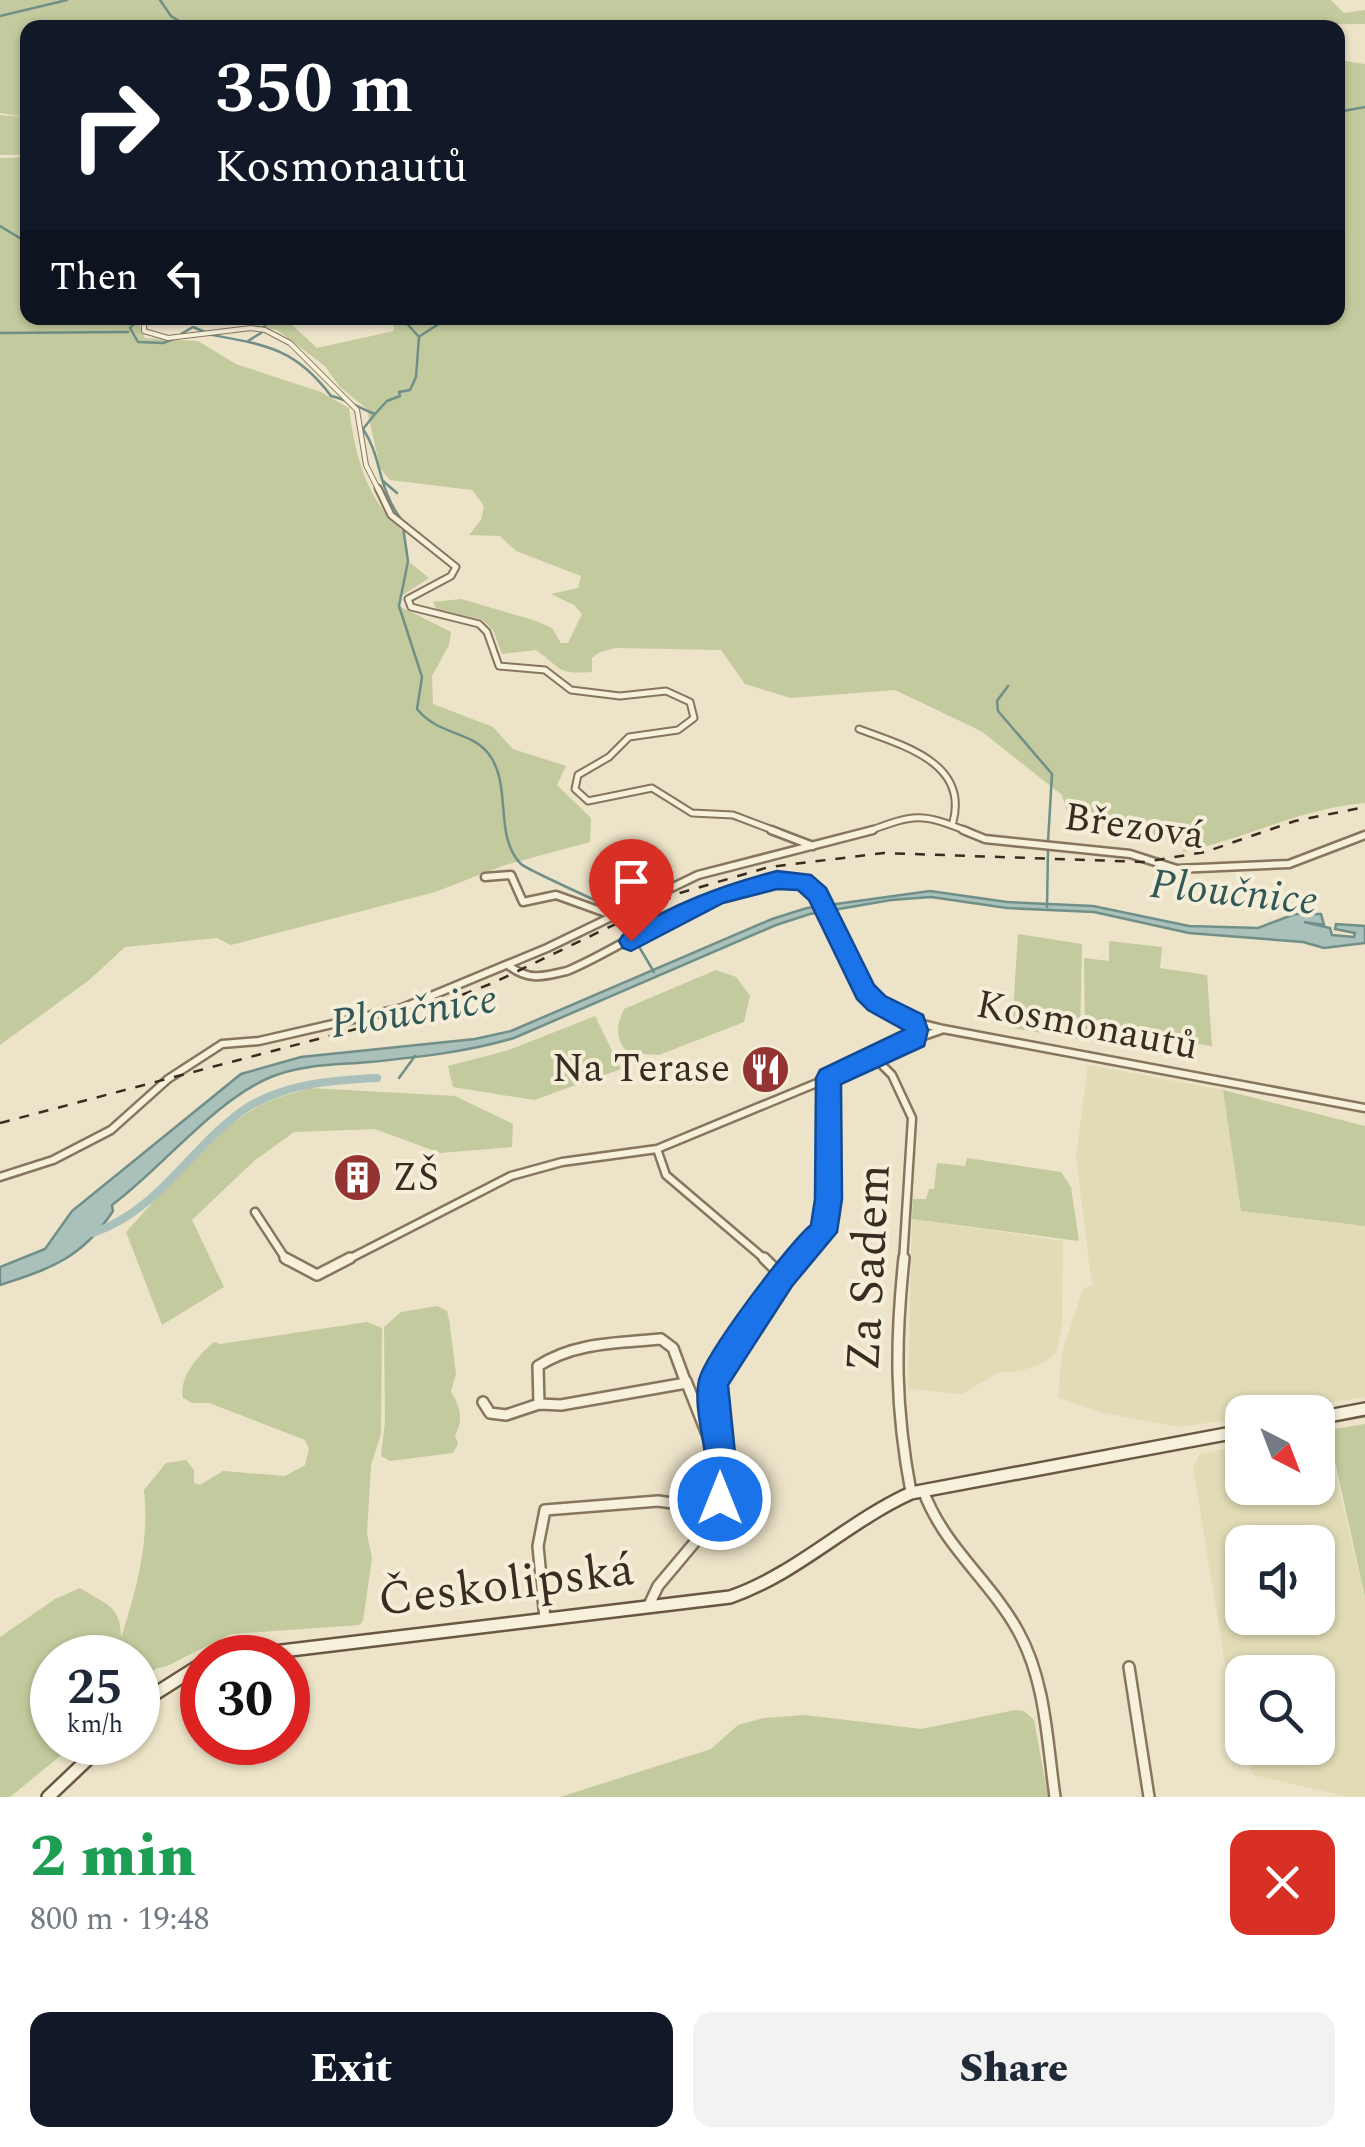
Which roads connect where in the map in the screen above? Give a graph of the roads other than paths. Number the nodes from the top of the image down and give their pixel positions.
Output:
1 (144, 325) edge
2 (859, 730) dead end
3 (953, 822) junction
4 (1365, 835) edge
5 (814, 847) junction
6 (484, 877) dead end
7 (610, 915) junction
8 (508, 965) junction
9 (914, 1022) junction
10 (942, 1029) junction
11 (916, 1039) junction
12 (874, 1056) junction
13 (828, 1078) junction
14 (1365, 1108) edge
15 (658, 1149) junction
16 (0, 1177) edge
17 (255, 1212) dead end
18 (782, 1276) junction
19 (686, 1381) junction
20 (483, 1402) dead end
21 (539, 1404) junction
22 (1365, 1409) edge
23 (1335, 1415) edge
24 (1225, 1434) edge
25 (722, 1473) junction
26 (917, 1492) junction
27 (716, 1509) junction
28 (730, 1597) joint
29 (680, 1603) joint
30 (648, 1606) junction
31 (545, 1619) junction
32 (310, 1648) edge
33 (1130, 1667) dead end
34 (82, 1765) edge
35 (48, 1797) edge
36 (1055, 1797) edge
37 (1150, 1797) edge

1 - 5 street
2 - 3 street
3 - 4 street, Březová
3 - 5 street, Březová
5 - 7 street, Březová
6 - 7 street
7 - 8 street, Březová
8 - 9 street
8 - 16 street, Březová
9 - 10 street
9 - 11 street
10 - 11 street, Kosmonautů
10 - 14 street, Kosmonautů
11 - 12 street, Kosmonautů
12 - 13 street, Kosmonautů
12 - 26 street, Za Sadem
13 - 15 street, Kosmonautů
13 - 18 street
15 - 17 street, Kosmonautů
15 - 18 street
18 - 25 street
19 - 21 street
19 - 21 street
19 - 25 street
20 - 21 street
22 - 23 main road
24 - 26 main road, Českolipská
25 - 27 street
26 - 28 main road, Českolipská
26 - 36 street, Za Sadem
27 - 30 street
27 - 31 street
28 - 29 main road, Českolipská
29 - 30 main road, Českolipská
30 - 31 main road, Českolipská
31 - 32 main road, Českolipská
33 - 37 street
34 - 35 main road

